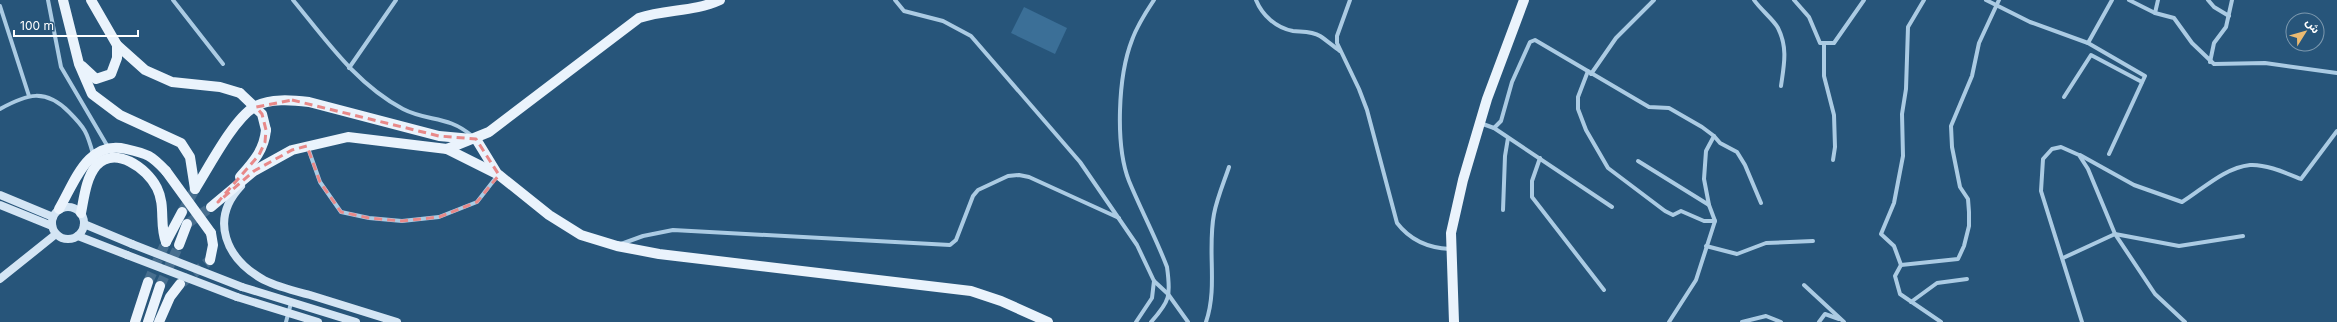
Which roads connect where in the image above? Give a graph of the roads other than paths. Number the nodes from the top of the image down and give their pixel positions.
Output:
1 (48, 0) edge
2 (63, 0) edge
3 (91, 0) edge
4 (173, 0) edge
5 (293, 0) edge
6 (396, 0) edge
7 (720, 0) edge
8 (895, 0) edge
9 (1154, 0) edge
10 (1256, 0) edge
11 (1350, 0) edge
12 (1524, 0) edge
13 (1654, 0) edge
14 (1754, 0) edge
15 (1794, 0) edge
16 (1864, 0) edge
17 (1924, 0) edge
18 (1986, 0) edge
19 (1999, 0) edge
20 (2112, 0) edge
21 (2129, 0) edge
22 (2158, 0) edge
23 (2208, 0) edge
24 (2232, 0) edge
25 (1996, 5) junction
26 (0, 6) edge
27 (2155, 13) junction
28 (2229, 16) junction
29 (1824, 43) junction
30 (2088, 43) junction
31 (116, 45) junction
32 (1340, 52) junction
33 (2210, 62) junction
34 (79, 64) junction
35 (223, 64) dead end
36 (349, 68) junction
37 (1589, 72) junction
38 (2337, 73) edge
39 (2142, 82) junction
40 (1781, 86) dead end
41 (29, 96) junction
42 (2064, 97) dead end
43 (0, 109) edge
44 (1480, 123) junction
45 (1494, 128) junction
46 (2337, 131) edge
47 (1714, 136) junction
48 (1508, 138) junction
49 (476, 139) junction
50 (307, 146) junction
51 (108, 147) junction
52 (447, 149) junction
53 (92, 154) junction
54 (2108, 154) dead end
55 (2079, 155) junction
56 (1540, 158) junction
57 (1833, 160) dead end
58 (1638, 161) dead end
59 (1229, 167) dead end
60 (254, 171) junction
61 (499, 175) junction
62 (0, 195) edge
63 (1761, 203) dead end
64 (0, 205) edge
65 (1709, 205) junction
66 (1612, 207) dead end
67 (1503, 210) dead end
68 (182, 212) tunnel mouth
69 (56, 213) junction
70 (81, 213) junction
71 (1119, 218) junction
72 (1715, 221) junction
73 (84, 224) junction
74 (187, 224) tunnel mouth
75 (52, 226) junction
76 (56, 234) junction
77 (2115, 234) junction
78 (78, 236) junction
79 (2242, 236) dead end
80 (1813, 241) dead end
81 (179, 245) tunnel mouth
82 (617, 246) junction
83 (1706, 246) junction
84 (1450, 249) junction
85 (2063, 258) junction
86 (210, 260) tunnel mouth
87 (1901, 265) junction
88 (0, 279) edge
89 (1967, 279) dead end
90 (1154, 281) junction
91 (148, 282) tunnel mouth
92 (180, 284) tunnel mouth
93 (1804, 285) dead end
94 (160, 286) tunnel mouth
95 (1604, 290) dead end
96 (1168, 294) junction
97 (1911, 302) junction
98 (292, 303) junction
99 (287, 318) edge
100 (1843, 321) edge
101 (135, 322) edge
102 (148, 322) edge
103 (159, 322) edge
104 (318, 322) edge
105 (356, 322) edge
106 (397, 322) edge
107 (1048, 322) edge
108 (1136, 322) edge
109 (1151, 322) edge
110 (1188, 322) edge
111 (1206, 322) edge
112 (1454, 322) edge
113 (1669, 322) edge
114 (1742, 322) edge
115 (1781, 322) edge
116 (1819, 322) edge
117 (1941, 322) edge
118 (2082, 322) edge
119 (2185, 322) edge

1 - 51 street
2 - 34 main road
3 - 31 main road
4 - 35 street
5 - 36 street
6 - 36 street
7 - 49 main road
8 - 71 street
9 - 96 street
10 - 32 street
11 - 32 street
12 - 44 main road
13 - 37 street
14 - 40 street
15 - 29 street
16 - 29 street
17 - 87 street
18 - 25 street
19 - 25 street
20 - 30 street
21 - 27 street
22 - 27 street
23 - 28 street
24 - 28 street
25 - 30 street
25 - 87 street
26 - 41 street
27 - 33 street
28 - 33 street
29 - 57 street
30 - 39 street
31 - 34 main road
31 - 60 main road, bridge
32 - 84 street
33 - 38 street
34 - 49 main road
36 - 49 street
37 - 45 street
37 - 47 street
37 - 72 street
39 - 42 street
39 - 54 street
41 - 43 street
41 - 53 street
44 - 45 street
44 - 84 main road
45 - 48 street
46 - 55 street
47 - 63 street
47 - 65 street
48 - 56 street
48 - 67 street
49 - 52 main road
49 - 61 main road
50 - 52 main road
50 - 60 main road
50 - 61 street
51 - 53 main road
51 - 86 main road, bridge
52 - 61 main road
53 - 69 main road
55 - 77 street
55 - 85 street
56 - 66 street
56 - 95 street
58 - 65 street
59 - 111 street
60 - 106 street
61 - 82 main road
62 - 69 street
64 - 75 street
65 - 72 street
68 - 70 main road
69 - 70 street
69 - 75 street
70 - 73 street
71 - 82 street
71 - 90 street
72 - 83 street
73 - 78 street
73 - 98 street, bridge
74 - 81 main road
75 - 76 street
76 - 78 street
76 - 88 street
77 - 79 street
77 - 85 street
77 - 119 street
78 - 99 street, bridge
80 - 83 street
82 - 107 main road
83 - 113 street
84 - 112 main road
85 - 118 street
87 - 97 street
89 - 97 street
90 - 96 street
90 - 108 street
91 - 101 main road
92 - 103 main road
93 - 100 street
94 - 102 main road
96 - 109 street
96 - 110 street
97 - 117 street
98 - 99 street
98 - 105 street
99 - 104 street
100 - 116 street
114 - 115 street

